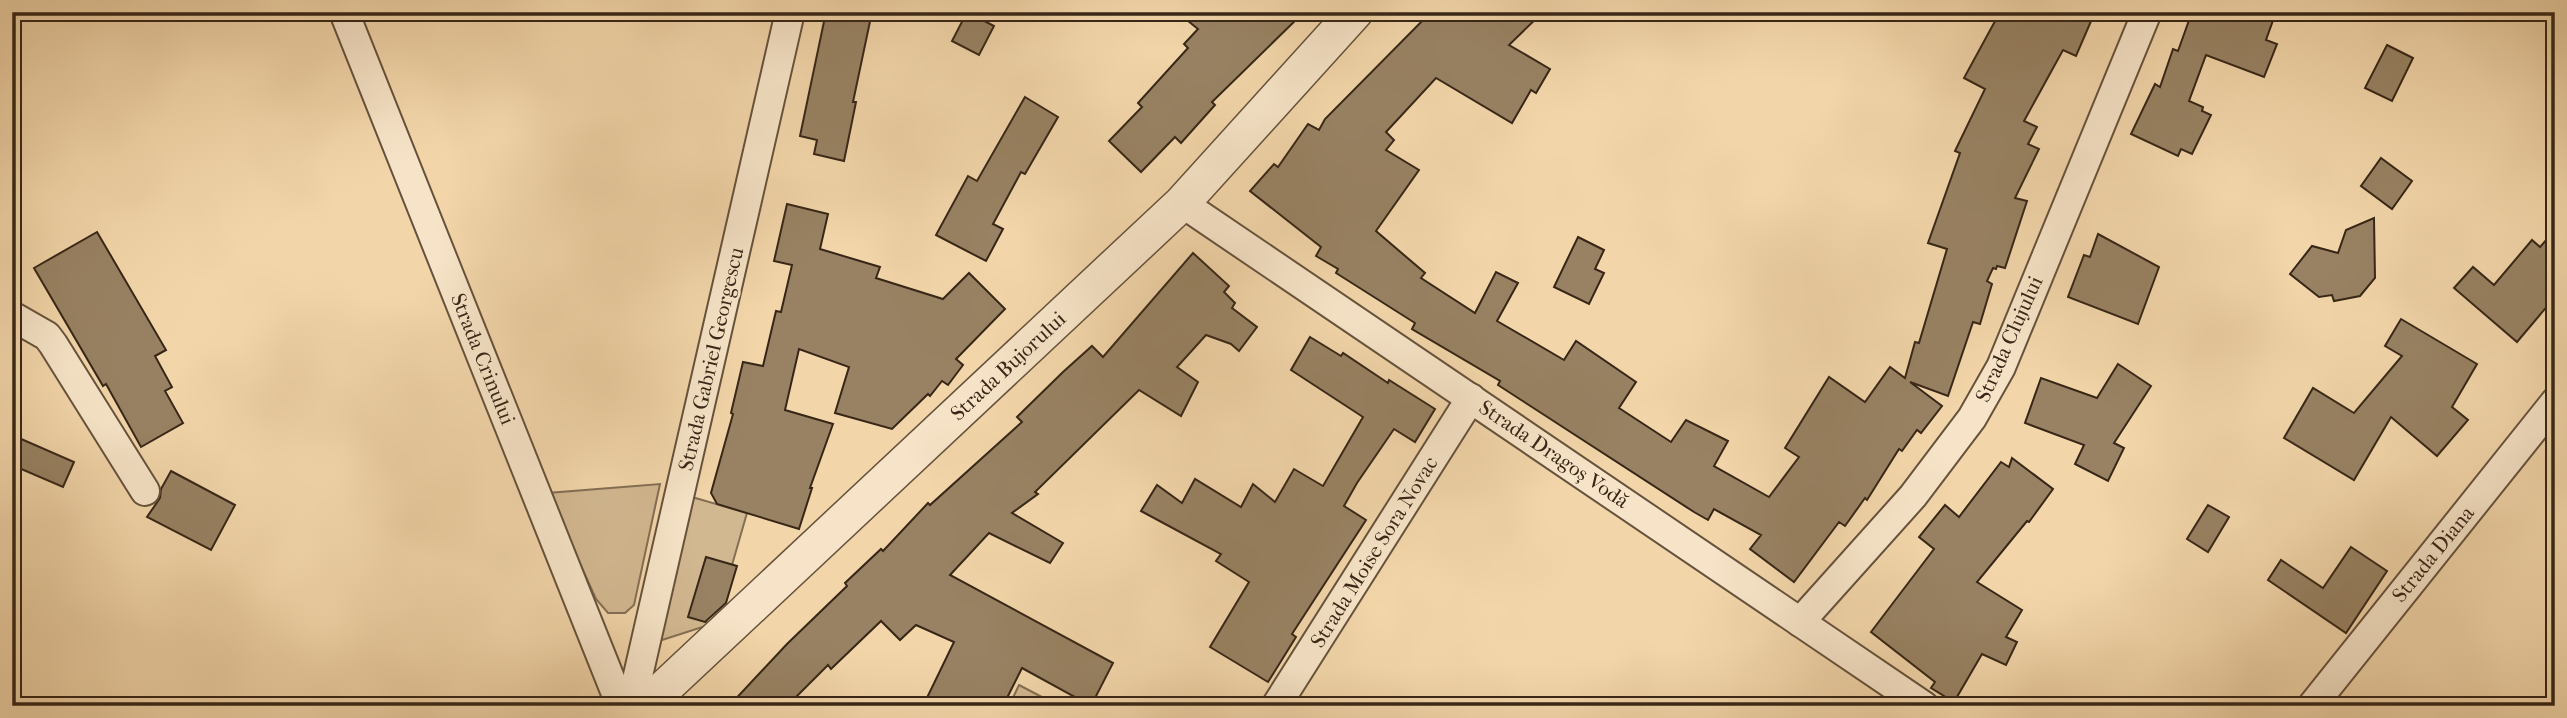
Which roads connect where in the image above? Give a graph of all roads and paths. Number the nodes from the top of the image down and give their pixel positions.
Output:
1 (344, 12) edge
2 (790, 12) edge
3 (1355, 12) edge
4 (2147, 12) edge
5 (1182, 203) junction
6 (12, 316) edge
7 (1471, 398) junction
8 (2555, 402) edge
9 (145, 491) dead end
10 (1800, 622) junction
11 (621, 706) edge
12 (631, 706) edge
13 (645, 706) edge
14 (1276, 706) edge
15 (1924, 706) edge
16 (2312, 706) edge

1 - 11 street, Strada Crinului
2 - 12 street, Strada Gabriel Georgescu
3 - 5 street, Strada Bujorului
4 - 10 street, Strada Clujului
5 - 7 street, Strada Dragoș Vodă
5 - 13 street, Strada Bujorului
6 - 9 street
7 - 10 street, Strada Dragoș Vodă
7 - 14 street, Strada Moise Sora Novac
8 - 16 street, Strada Diana
10 - 15 street, Strada Dragoș Vodă

